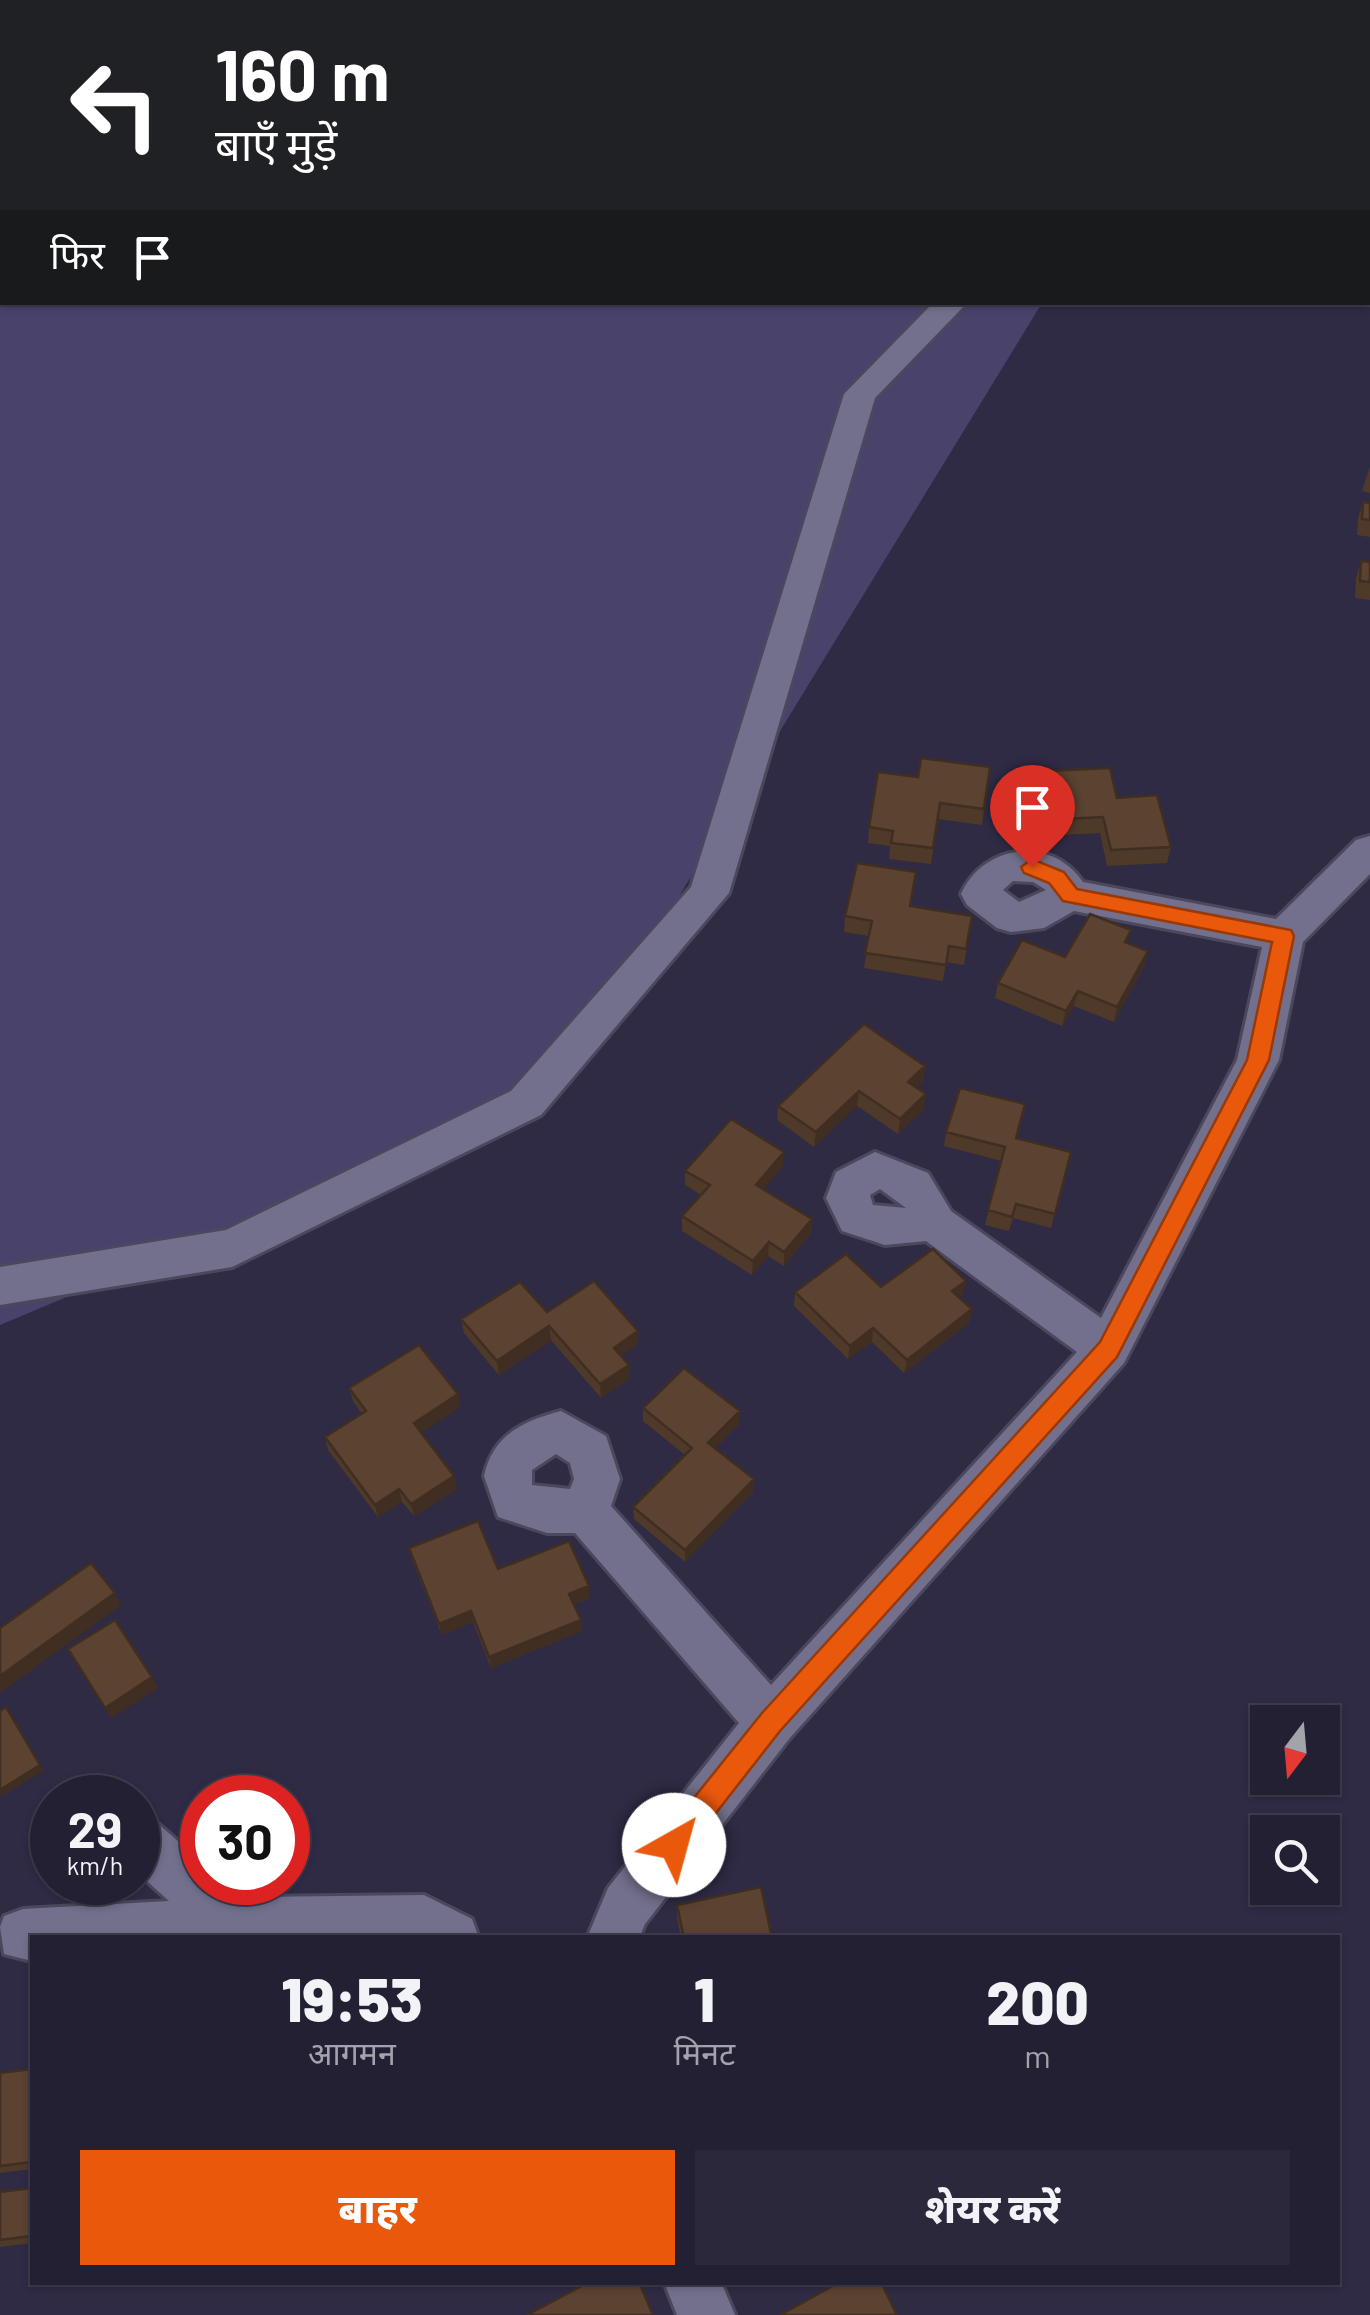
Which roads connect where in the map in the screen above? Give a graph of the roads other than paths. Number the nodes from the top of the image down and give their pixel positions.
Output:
1 (950, 305) edge
2 (1370, 850) edge
3 (1070, 896) dead end
4 (1284, 936) junction
5 (932, 1221) dead end
6 (0, 1286) edge
7 (1108, 1349) junction
8 (586, 1511) dead end
9 (771, 1722) junction
10 (160, 1859) edge
11 (234, 1923) junction
12 (39, 1935) edge
13 (447, 1935) edge
14 (614, 1935) edge
15 (23, 1936) dead end
16 (30, 1936) edge
17 (693, 2285) edge
18 (706, 2315) edge

1 - 6 street
2 - 4 street
3 - 4 street
4 - 7 street
5 - 7 street
7 - 9 street
8 - 9 street
9 - 14 street
10 - 11 street
11 - 12 street
11 - 13 street
15 - 16 street
17 - 18 street

